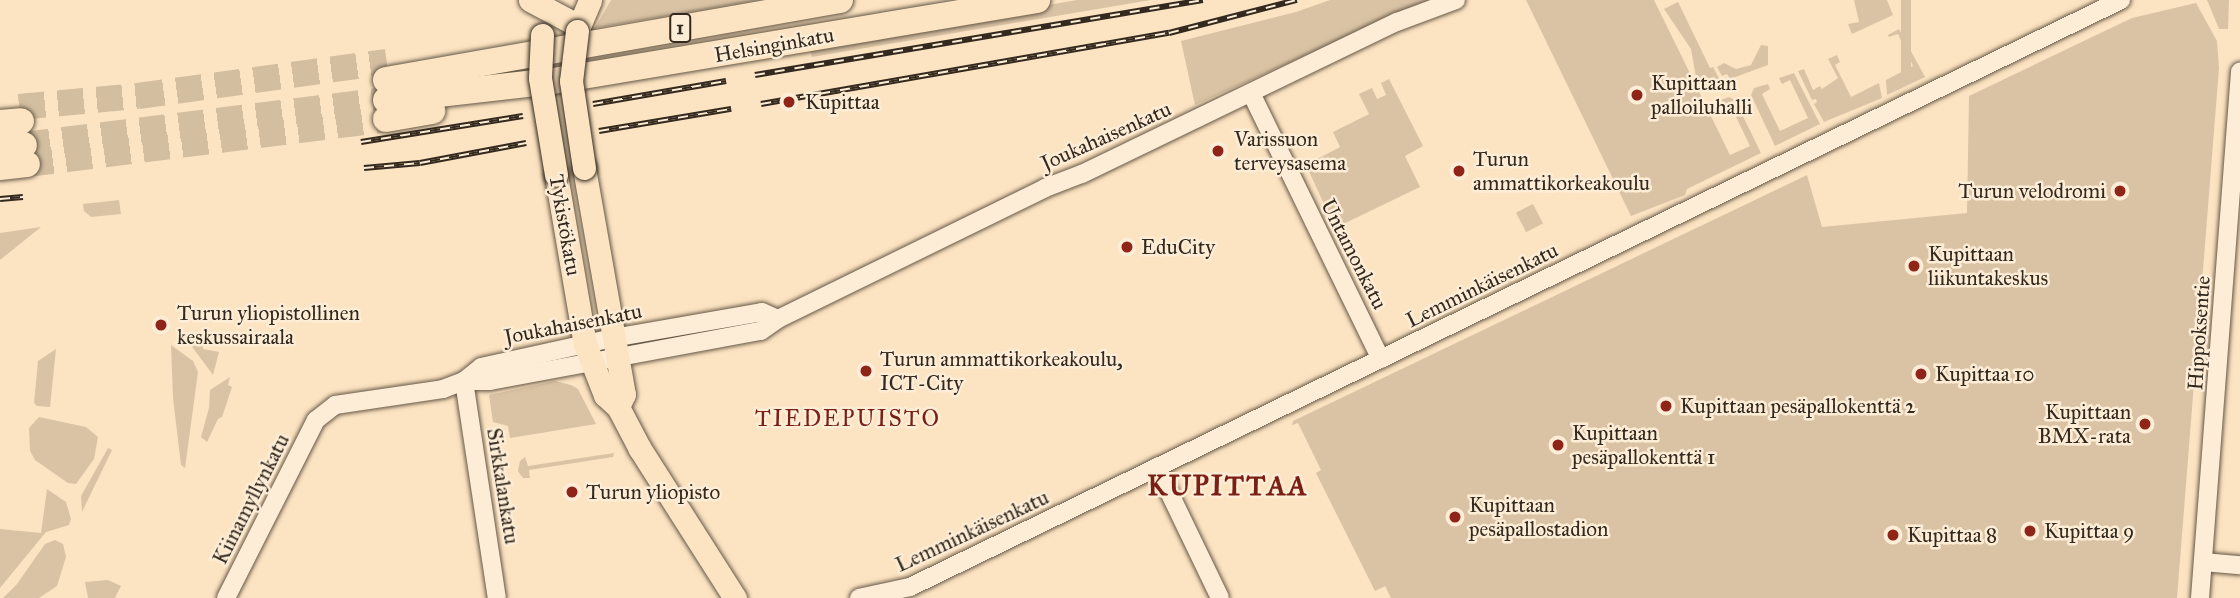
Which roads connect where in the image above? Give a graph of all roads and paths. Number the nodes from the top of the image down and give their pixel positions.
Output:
1 (530, 0) edge
2 (841, 0) edge
3 (1456, 0) edge
4 (2121, 0) edge
5 (1022, 1) edge
6 (581, 13) edge
7 (550, 16) edge
8 (2240, 72) edge
9 (1251, 93) junction
10 (13, 131) edge
11 (0, 167) edge
12 (615, 347) junction
13 (589, 352) junction
14 (1381, 359) junction
15 (464, 381) junction
16 (618, 407) junction
17 (316, 420) joint
18 (1157, 467) junction
19 (2203, 562) junction
20 (2240, 565) edge
21 (226, 598) edge
22 (498, 598) edge
23 (734, 598) edge
24 (859, 598) edge
25 (1220, 598) edge
26 (2200, 598) edge

1 - 7 main road
2 - 5 highway, Helsinginkatu / 1
3 - 9 street, Joukahaisenkatu
4 - 14 street, Lemminkäisenkatu
6 - 7 main road
6 - 12 main road, Tykistökatu, bridge
7 - 13 main road, Tykistökatu, bridge
8 - 19 street, Hippoksentie
9 - 12 street, Joukahaisenkatu
9 - 14 street, Untamonkatu
10 - 11 highway
12 - 13 street, Joukahaisenkatu
12 - 16 main road, Tykistökatu
13 - 15 street, Joukahaisenkatu
13 - 16 main road, Tykistökatu
14 - 18 street, Lemminkäisenkatu
15 - 17 street, Joukahaisenkatu
15 - 22 street, Sirkkalankatu
16 - 23 main road, Tykistökatu
17 - 21 street, Kiinamyllynkatu
18 - 24 street, Lemminkäisenkatu
18 - 25 street
19 - 20 street
19 - 26 street, Hippoksentie

